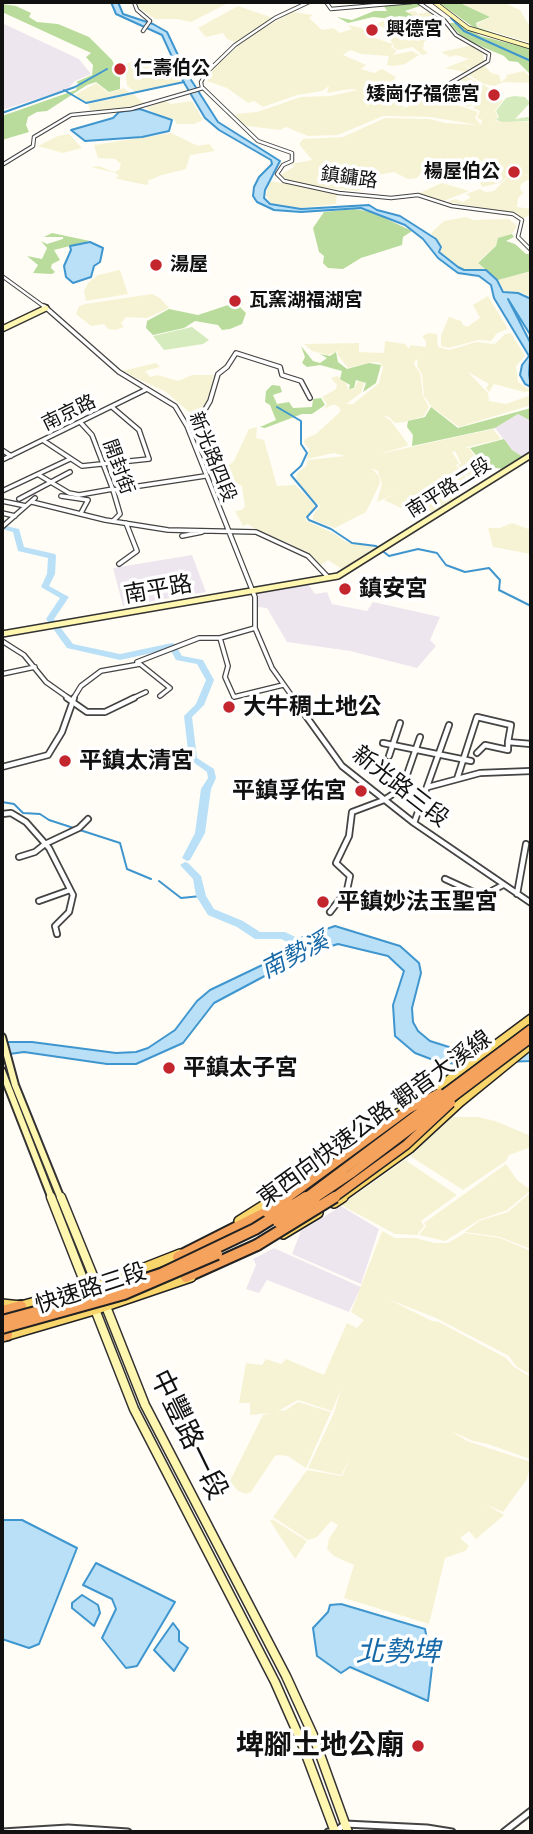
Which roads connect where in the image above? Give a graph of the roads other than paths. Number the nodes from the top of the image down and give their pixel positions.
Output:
1 (134, 2) edge
2 (309, 2) edge
3 (326, 2) edge
4 (412, 2) edge
5 (418, 2) edge
6 (434, 2) edge
7 (143, 31) dead end
8 (531, 47) edge
9 (201, 89) junction
10 (430, 94) dead end
11 (2, 165) edge
12 (531, 250) edge
13 (2, 276) edge
14 (46, 308) junction
15 (2, 329) edge
16 (148, 388) junction
17 (310, 398) dead end
18 (112, 407) junction
19 (81, 423) junction
20 (187, 426) junction
21 (44, 441) junction
22 (2, 450) edge
23 (531, 455) edge
24 (11, 456) junction
25 (71, 459) junction
26 (2, 460) edge
27 (104, 465) junction
28 (70, 472) dead end
29 (39, 475) junction
30 (205, 476) junction
31 (51, 482) junction
32 (113, 490) junction
33 (2, 491) edge
34 (61, 496) dead end
35 (19, 499) dead end
36 (2, 501) edge
37 (27, 507) junction
38 (2, 513) edge
39 (81, 513) junction
40 (15, 516) junction
41 (113, 521) junction
42 (126, 523) junction
43 (4, 524) edge
44 (226, 529) junction
45 (216, 530) junction
46 (182, 536) dead end
47 (119, 564) dead end
48 (328, 578) junction
49 (252, 591) junction
50 (255, 628) junction
51 (2, 634) edge
52 (220, 638) junction
53 (2, 641) edge
54 (136, 663) junction
55 (35, 667) junction
56 (2, 674) edge
57 (283, 685) junction
58 (146, 692) dead end
59 (160, 696) dead end
60 (73, 699) junction
61 (400, 723) dead end
62 (449, 725) dead end
63 (420, 737) dead end
64 (508, 742) junction
65 (383, 743) dead end
66 (531, 744) edge
67 (392, 745) junction
68 (415, 750) junction
69 (477, 753) dead end
70 (438, 755) junction
71 (390, 756) dead end
72 (462, 759) junction
73 (471, 761) dead end
74 (2, 767) edge
75 (531, 771) edge
76 (457, 779) junction
77 (428, 787) junction
78 (384, 800) junction
79 (2, 814) edge
80 (88, 818) dead end
81 (414, 823) junction
82 (45, 844) junction
83 (526, 844) dead end
84 (19, 857) dead end
85 (445, 880) dead end
86 (503, 885) junction
87 (70, 890) junction
88 (517, 894) junction
89 (39, 901) dead end
90 (531, 904) edge
91 (330, 912) dead end
92 (57, 934) dead end
93 (531, 1018) edge
94 (531, 1029) edge
95 (2, 1037) edge
96 (531, 1038) edge
97 (531, 1045) edge
98 (5, 1059) edge
99 (2, 1071) edge
100 (445, 1082) junction
101 (461, 1087) junction
102 (353, 1142) junction
103 (363, 1149) junction
104 (381, 1165) junction
105 (178, 1257) junction
106 (186, 1278) junction
107 (97, 1284) junction
108 (86, 1288) junction
109 (2, 1304) edge
110 (21, 1306) junction
111 (106, 1306) junction
112 (94, 1310) junction
113 (2, 1312) edge
114 (2, 1321) edge
115 (3, 1334) edge
116 (203, 1516) junction
117 (192, 1522) junction
118 (531, 1811) edge
119 (347, 1828) edge
120 (2, 1832) edge
121 (128, 1832) edge
122 (328, 1832) edge
123 (335, 1832) edge
124 (452, 1832) edge
125 (505, 1832) edge

1 - 7 street
2 - 9 street
3 - 4 street
5 - 10 street
6 - 8 main road
9 - 11 street
9 - 12 street, 鎮鏞路
13 - 14 street, 新光路四段
14 - 15 main road
14 - 16 street, 新光路四段
16 - 18 street, 南京路
16 - 20 street, 新光路四段
17 - 20 street
18 - 19 street, 南京路
18 - 27 street
19 - 21 street, 南京路
19 - 27 street, 開封街
20 - 30 street, 新光路四段
21 - 24 street, 南京路
21 - 25 street
22 - 24 street
23 - 48 main road, 南平路二段
24 - 26 street, 南京路
25 - 27 street
25 - 29 street
27 - 32 street, 開封街
28 - 31 street
29 - 31 street
29 - 33 street
30 - 32 street
30 - 44 street, 新光路四段
31 - 32 street
31 - 35 street
32 - 41 street, 開封街
34 - 39 street
36 - 37 street
37 - 39 street
37 - 40 street
38 - 40 street
39 - 41 street
40 - 43 street
41 - 42 street
42 - 45 street
42 - 47 street
44 - 45 street
44 - 48 street
44 - 49 street, 新光路四段
45 - 46 street
48 - 49 main road, 南平路二段
49 - 50 street, 新光路三段
49 - 51 main road, 南平路
50 - 52 street
50 - 57 street, 新光路三段
52 - 54 street
52 - 57 street
53 - 55 street
54 - 59 street
54 - 60 street
55 - 56 street
55 - 60 street
57 - 78 street, 新光路三段
58 - 60 street
60 - 74 street
61 - 67 street
62 - 70 street
63 - 68 street
64 - 66 street
64 - 69 street
64 - 72 street
65 - 67 street
67 - 68 street
67 - 71 street
68 - 70 street
68 - 78 street
70 - 72 street
70 - 77 street
72 - 73 street
72 - 76 street
75 - 76 street
76 - 77 street
77 - 81 street
78 - 81 street, 新光路三段
78 - 91 street
79 - 82 street
80 - 82 street
81 - 86 street, 新光路三段
82 - 84 street
82 - 87 street
83 - 88 street
85 - 86 street
86 - 88 street, 新光路三段
87 - 89 street
87 - 92 street
88 - 90 street, 新光路三段
93 - 100 main road
94 - 101 highway, 東西向快速公路 觀音大溪線, bridge
95 - 98 main road, 中豐路一段
96 - 101 highway, 東西向快速公路 觀音大溪線, bridge
97 - 104 main road, 快速路三段
98 - 107 main road, 中豐路一段
99 - 108 main road, 中豐路一段
100 - 102 main road, 快速路三段
100 - 103 main road, 快速路三段
101 - 105 highway, bridge
101 - 106 highway, bridge
101 - 114 highway, 東西向快速公路 觀音大溪線, bridge
101 - 115 highway, 東西向快速公路 觀音大溪線, bridge
102 - 103 main road
102 - 105 main road, 快速路三段
103 - 104 main road
103 - 105 main road, 快速路三段
104 - 106 main road, 快速路三段
105 - 107 main road, 快速路三段
106 - 111 main road, 快速路三段
107 - 108 main road, 快速路三段
107 - 111 main road, 中豐路一段
108 - 110 main road, 快速路三段
108 - 112 main road, 中豐路一段
109 - 110 main road, 快速路三段
110 - 113 highway
111 - 112 main road, 快速路三段
111 - 116 main road, 中豐路一段
112 - 115 main road, 快速路三段
112 - 117 main road, 中豐路一段
116 - 117 main road
116 - 119 main road, 中豐路一段
117 - 123 main road, 中豐路一段
118 - 125 street
119 - 123 street
119 - 124 street
120 - 121 street
122 - 123 street

